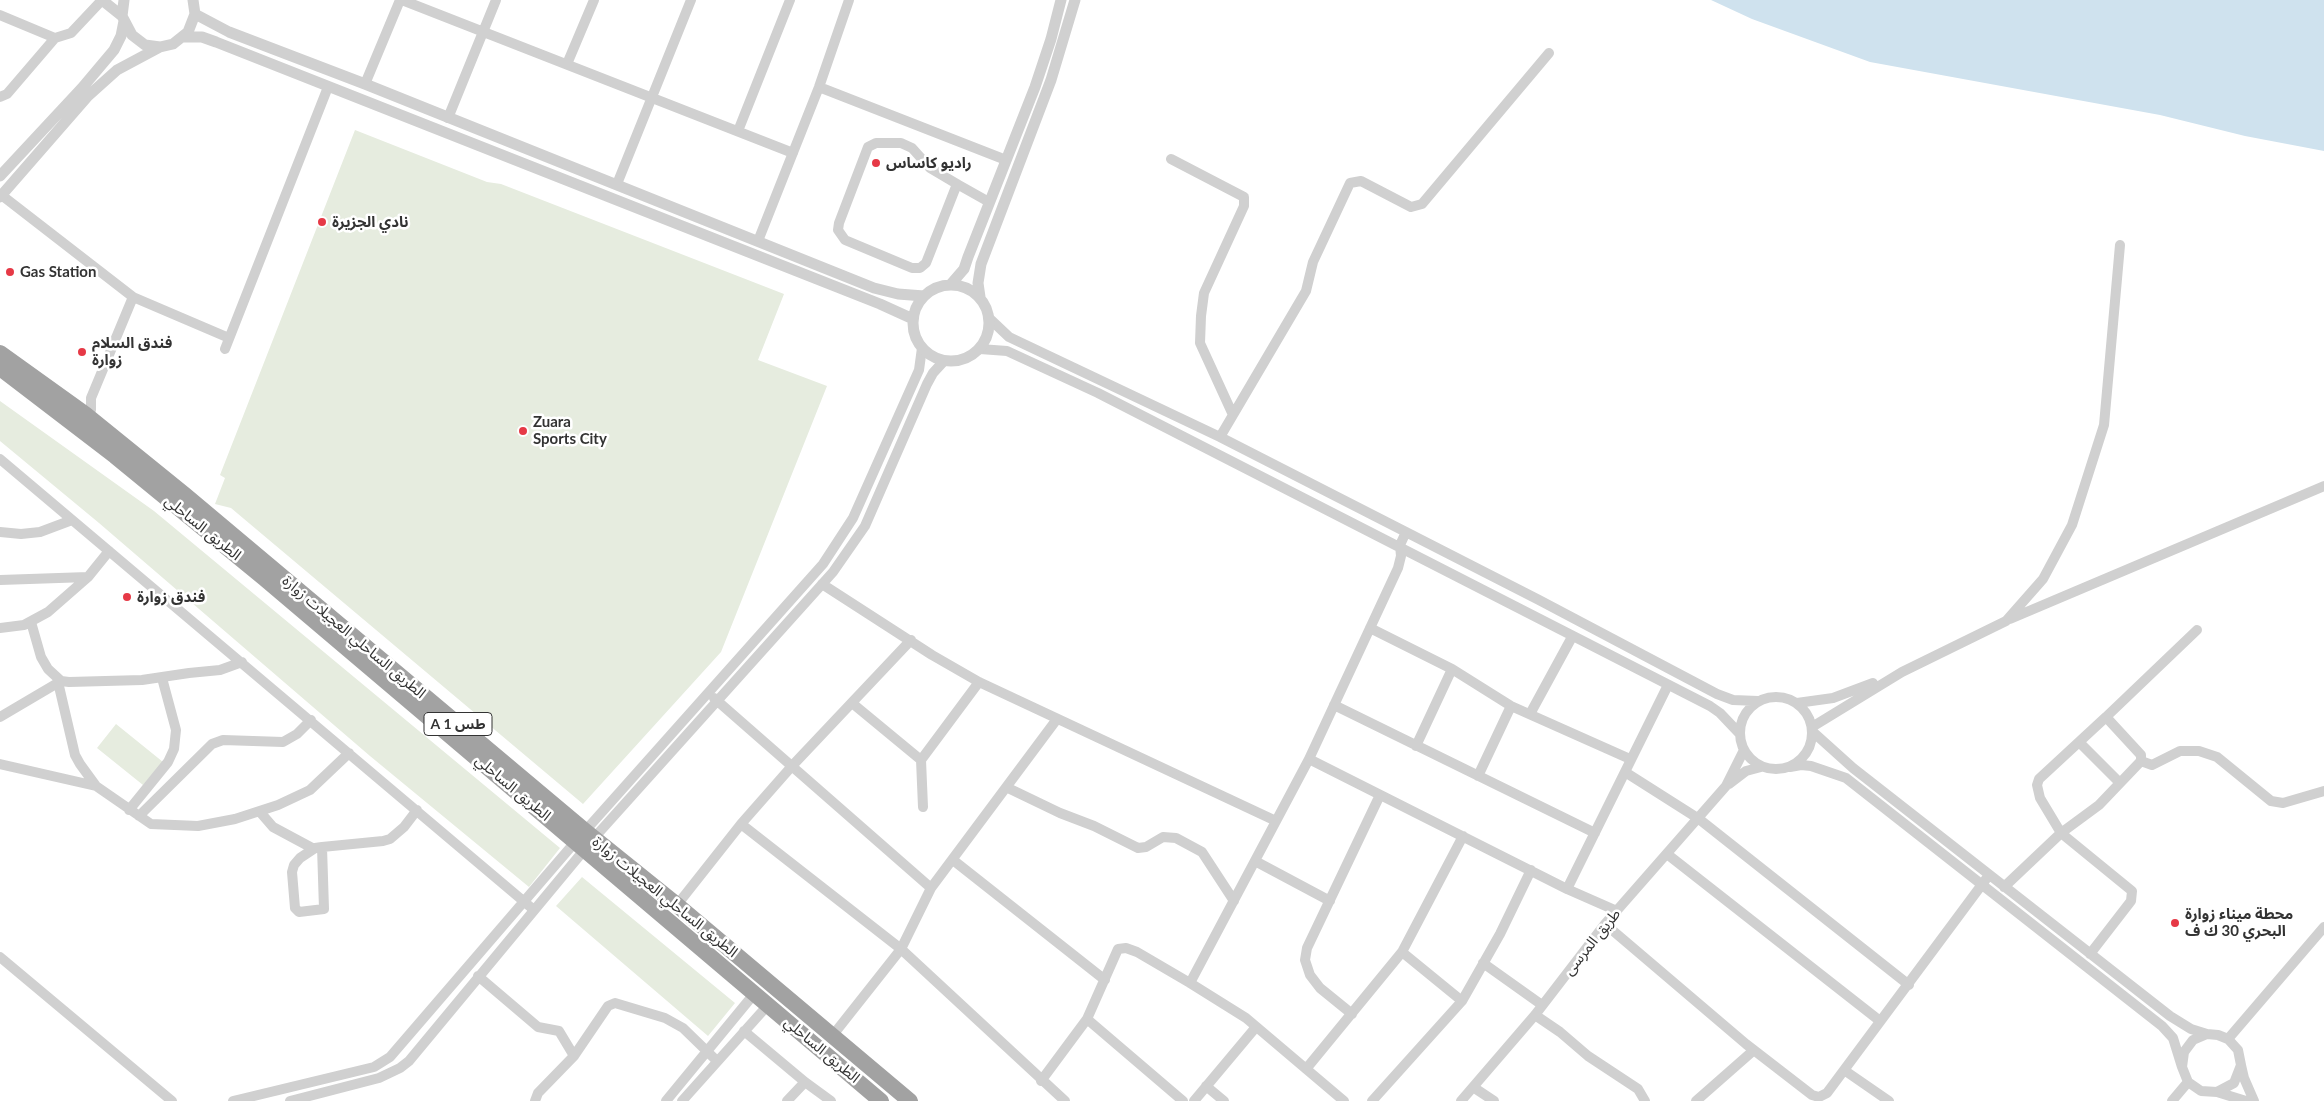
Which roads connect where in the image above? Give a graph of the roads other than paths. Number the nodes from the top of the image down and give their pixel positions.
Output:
1 (102, 0) edge
2 (124, 0) edge
3 (193, 0) edge
4 (401, 0) edge
5 (496, 0) edge
6 (594, 0) edge
7 (691, 0) edge
8 (790, 0) edge
9 (849, 0) edge
10 (1061, 0) edge
11 (1075, 0) edge
12 (195, 14) junction
13 (0, 15) edge
14 (123, 19) junction
15 (483, 32) junction
16 (184, 37) junction
17 (55, 38) junction
18 (1051, 39) junction
19 (1063, 44) junction
20 (160, 47) junction
21 (1549, 53) dead end
22 (567, 64) junction
23 (366, 84) junction
24 (328, 87) junction
25 (819, 87) junction
26 (0, 97) edge
27 (652, 98) junction
28 (448, 118) junction
29 (738, 131) junction
30 (793, 153) junction
31 (1171, 159) dead end
32 (1006, 160) junction
33 (0, 176) edge
34 (617, 184) junction
35 (957, 184) junction
36 (0, 195) edge
37 (651, 197) junction
38 (990, 202) junction
39 (645, 211) junction
40 (758, 241) junction
41 (2120, 245) dead end
42 (950, 284) junction
43 (924, 296) junction
44 (133, 297) junction
45 (980, 297) junction
46 (913, 319) junction
47 (990, 319) junction
48 (229, 338) junction
49 (922, 348) junction
50 (980, 349) junction
51 (225, 350) dead end
52 (0, 353) edge
53 (944, 361) junction
54 (0, 368) edge
55 (91, 410) dead end
56 (1233, 415) junction
57 (1220, 438) junction
58 (0, 459) edge
59 (2324, 486) edge
60 (72, 520) junction
61 (846, 529) junction
62 (0, 532) edge
63 (1406, 532) junction
64 (857, 537) junction
65 (1400, 548) junction
66 (110, 552) junction
67 (88, 577) junction
68 (0, 580) edge
69 (822, 584) junction
70 (2006, 621) junction
71 (31, 622) junction
72 (0, 628) edge
73 (1370, 628) junction
74 (2197, 630) dead end
75 (1572, 637) junction
76 (911, 640) junction
77 (242, 662) junction
78 (1452, 669) junction
79 (1902, 672) junction
80 (162, 678) junction
81 (59, 682) junction
82 (979, 682) junction
83 (1668, 685) junction
84 (708, 692) junction
85 (718, 701) junction
86 (1758, 701) junction
87 (852, 703) junction
88 (1797, 704) junction
89 (1334, 705) junction
90 (1511, 706) junction
91 (1530, 714) junction
92 (0, 717) edge
93 (2106, 717) junction
94 (1057, 719) junction
95 (311, 720) junction
96 (1812, 730) junction
97 (1739, 734) junction
98 (2079, 742) junction
99 (1416, 746) junction
100 (1744, 750) junction
101 (350, 753) junction
102 (1310, 759) junction
103 (1630, 759) junction
104 (921, 760) junction
105 (2141, 761) junction
106 (0, 764) edge
107 (792, 766) junction
108 (1762, 767) junction
109 (1790, 767) junction
110 (1625, 772) junction
111 (1478, 776) junction
112 (2120, 783) junction
113 (96, 786) junction
114 (1726, 786) junction
115 (1008, 788) junction
116 (2324, 791) edge
117 (1380, 795) junction
118 (923, 807) dead end
119 (129, 810) junction
120 (417, 810) junction
121 (260, 812) junction
122 (139, 816) junction
123 (1699, 819) junction
124 (1276, 821) junction
125 (740, 824) junction
126 (1595, 833) junction
127 (2061, 833) junction
128 (1463, 836) junction
129 (585, 840) junction
130 (318, 848) junction
131 (1667, 854) junction
132 (952, 860) junction
133 (1255, 861) junction
134 (1531, 870) junction
135 (1989, 875) junction
136 (1982, 885) junction
137 (2004, 887) junction
138 (932, 888) junction
139 (1567, 889) junction
140 (524, 901) junction
141 (1234, 901) junction
142 (1330, 901) junction
143 (677, 905) junction
144 (534, 910) junction
145 (1617, 911) junction
146 (1605, 924) junction
147 (2324, 927) edge
148 (901, 948) junction
149 (1402, 952) junction
150 (2090, 954) junction
151 (0, 957) edge
152 (1483, 963) junction
153 (478, 976) junction
154 (458, 980) junction
155 (1105, 980) junction
156 (1190, 983) junction
157 (1909, 985) junction
158 (468, 988) junction
159 (754, 994) junction
160 (1462, 1000) junction
161 (768, 1005) junction
162 (1542, 1005) junction
163 (1352, 1014) junction
164 (1535, 1015) junction
165 (1087, 1020) junction
166 (1880, 1021) junction
167 (1256, 1027) junction
168 (744, 1031) junction
169 (2207, 1034) junction
170 (833, 1035) junction
171 (2228, 1039) junction
172 (1754, 1050) junction
173 (707, 1051) junction
174 (574, 1056) junction
175 (717, 1061) junction
176 (2241, 1065) junction
177 (2182, 1067) junction
178 (1306, 1069) junction
179 (1844, 1070) junction
180 (1041, 1080) junction
181 (804, 1082) junction
182 (2188, 1082) junction
183 (1206, 1086) junction
184 (1473, 1087) junction
185 (2217, 1092) junction
186 (1820, 1099) edge
187 (172, 1101) edge
188 (233, 1101) edge
189 (290, 1101) edge
190 (535, 1101) edge
191 (666, 1101) edge
192 (682, 1101) edge
193 (787, 1101) edge
194 (831, 1101) edge
195 (882, 1101) edge
196 (910, 1101) edge
197 (1065, 1101) edge
198 (1182, 1101) edge
199 (1194, 1101) edge
200 (1224, 1101) edge
201 (1344, 1101) edge
202 (1372, 1101) edge
203 (1461, 1101) edge
204 (1494, 1101) edge
205 (1645, 1101) edge
206 (1696, 1101) edge
207 (1889, 1101) edge
208 (2172, 1101) edge
209 (2246, 1101) edge
210 (2254, 1101) edge

1 - 14 street
1 - 17 street
2 - 14 street
3 - 12 street
4 - 15 street
4 - 23 street
5 - 15 street
6 - 22 street
7 - 27 street
8 - 29 street
9 - 25 street
10 - 18 street
11 - 19 street
12 - 16 street
12 - 23 street
13 - 17 street
14 - 20 street
14 - 33 street
15 - 22 street
15 - 28 street
16 - 20 street
16 - 24 street
17 - 26 street
18 - 19 street
18 - 32 street
19 - 45 street
20 - 36 street
21 - 56 street
22 - 27 street
23 - 28 street
24 - 39 street
24 - 48 street
25 - 30 street
25 - 32 street
27 - 29 street
27 - 34 street
28 - 34 street
29 - 30 street
30 - 40 street
31 - 56 street
32 - 38 street
34 - 37 street
35 - 35 street
35 - 38 street
36 - 44 street
37 - 39 street
37 - 40 street
38 - 42 street
39 - 46 street
40 - 43 street
41 - 70 street
42 - 43 street
42 - 45 street
43 - 46 street
44 - 48 street
44 - 55 street
45 - 47 street
46 - 49 street
47 - 50 street
47 - 57 street
48 - 51 street
49 - 53 street
49 - 61 street
50 - 53 street
50 - 65 street
52 - 129 highway, الطريق الساحلي العجيلات زوارة / A 1 طس
53 - 64 street
54 - 129 highway, الطريق الساحلي / A 1 طس
56 - 57 street
57 - 63 street
58 - 60 street
59 - 70 street
60 - 62 street
60 - 66 street
61 - 64 street
61 - 84 street
63 - 65 street
63 - 86 street
64 - 69 street
65 - 73 street
65 - 75 street
66 - 67 street
66 - 77 street
67 - 68 street
67 - 71 street
69 - 76 street
69 - 85 street
70 - 79 street
71 - 72 street
71 - 81 street
73 - 78 street
73 - 89 street
74 - 93 street
75 - 83 street
75 - 91 street
76 - 82 street
76 - 87 street
77 - 80 street
77 - 95 street
78 - 90 street
78 - 99 street
79 - 88 street
79 - 96 street
80 - 81 street
80 - 119 street
81 - 92 street
81 - 113 street
82 - 94 street
82 - 104 street
83 - 97 street
83 - 103 street
84 - 85 street
84 - 129 street
85 - 107 street
85 - 129 street
86 - 88 street
86 - 97 street
87 - 104 street
87 - 107 street
88 - 96 street
89 - 99 street
89 - 102 street
90 - 91 street
90 - 111 street
91 - 103 street
93 - 98 street
93 - 105 street
94 - 115 street
94 - 124 street
95 - 101 street
95 - 122 street
96 - 109 street
96 - 135 street
97 - 100 street
98 - 112 street
98 - 127 street
99 - 111 street
100 - 108 street
100 - 114 street, طريق المرسى
101 - 120 street
101 - 121 street
102 - 117 street
102 - 124 street
103 - 110 street
104 - 118 street
105 - 112 street
105 - 116 street
106 - 113 street
107 - 125 street
107 - 138 street
108 - 109 street
108 - 114 street, طريق المرسى
109 - 136 street
110 - 123 street
110 - 126 street
111 - 126 street
112 - 127 street
113 - 119 street
114 - 123 street, طريق المرسى
115 - 132 street
115 - 141 street
117 - 128 street
117 - 142 street
119 - 122 street
120 - 130 street
120 - 140 street
121 - 122 street
121 - 130 street
123 - 131 street, طريق المرسى
123 - 157 street
124 - 133 street
125 - 143 street
125 - 148 street
126 - 139 street
127 - 137 street
127 - 150 street
128 - 134 street
128 - 149 street
129 - 140 street
129 - 143 highway, الطريق الساحلي العجيلات زوارة / A 1 طس
129 - 144 street
129 - 159 highway, الطريق الساحلي / A 1 طس
130 - 130 street
131 - 145 street, طريق المرسى
131 - 166 street
132 - 138 street
132 - 155 street
133 - 141 street
133 - 142 street
134 - 139 street
134 - 152 street
135 - 136 street
135 - 137 street
136 - 157 street
136 - 177 street
137 - 150 street
138 - 148 street
139 - 145 street
140 - 144 street
140 - 154 street
141 - 156 street
142 - 163 street
143 - 170 highway, الطريق الساحلي العجيلات زوارة / A 1 طس
144 - 153 street
145 - 146 street, طريق المرسى
146 - 162 street, طريق المرسى
146 - 172 street
147 - 171 street
148 - 170 street
148 - 180 street
149 - 160 street
149 - 163 street
150 - 169 street
151 - 187 street
152 - 160 street
152 - 162 street
153 - 158 street
153 - 174 street
154 - 158 street
154 - 188 street
155 - 156 street
155 - 165 street
156 - 167 street
157 - 166 street
158 - 189 street
159 - 161 highway, الطريق الساحلي / A 1 طس
159 - 173 street
160 - 202 street
161 - 168 street
161 - 195 highway, الطريق الساحلي / A 1 طس
162 - 164 street, طريق المرسى
163 - 178 street
164 - 184 street, طريق المرسى
164 - 205 street
165 - 180 street
165 - 198 street
166 - 179 street
167 - 178 street
167 - 183 street
168 - 175 street
168 - 181 street
169 - 171 street
169 - 177 street
170 - 196 highway, الطريق الساحلي العجيلات زوارة / A 1 طس
171 - 176 street
172 - 186 street
172 - 206 street
173 - 174 street
173 - 175 street
173 - 191 street
174 - 190 street
175 - 192 street
176 - 185 street
176 - 210 street
177 - 182 street
178 - 201 street
179 - 186 street
179 - 207 street
180 - 197 street
181 - 193 street
181 - 194 street
182 - 185 street
182 - 208 street
183 - 199 street
183 - 200 street
184 - 203 street, طريق المرسى
184 - 204 street
185 - 209 street

